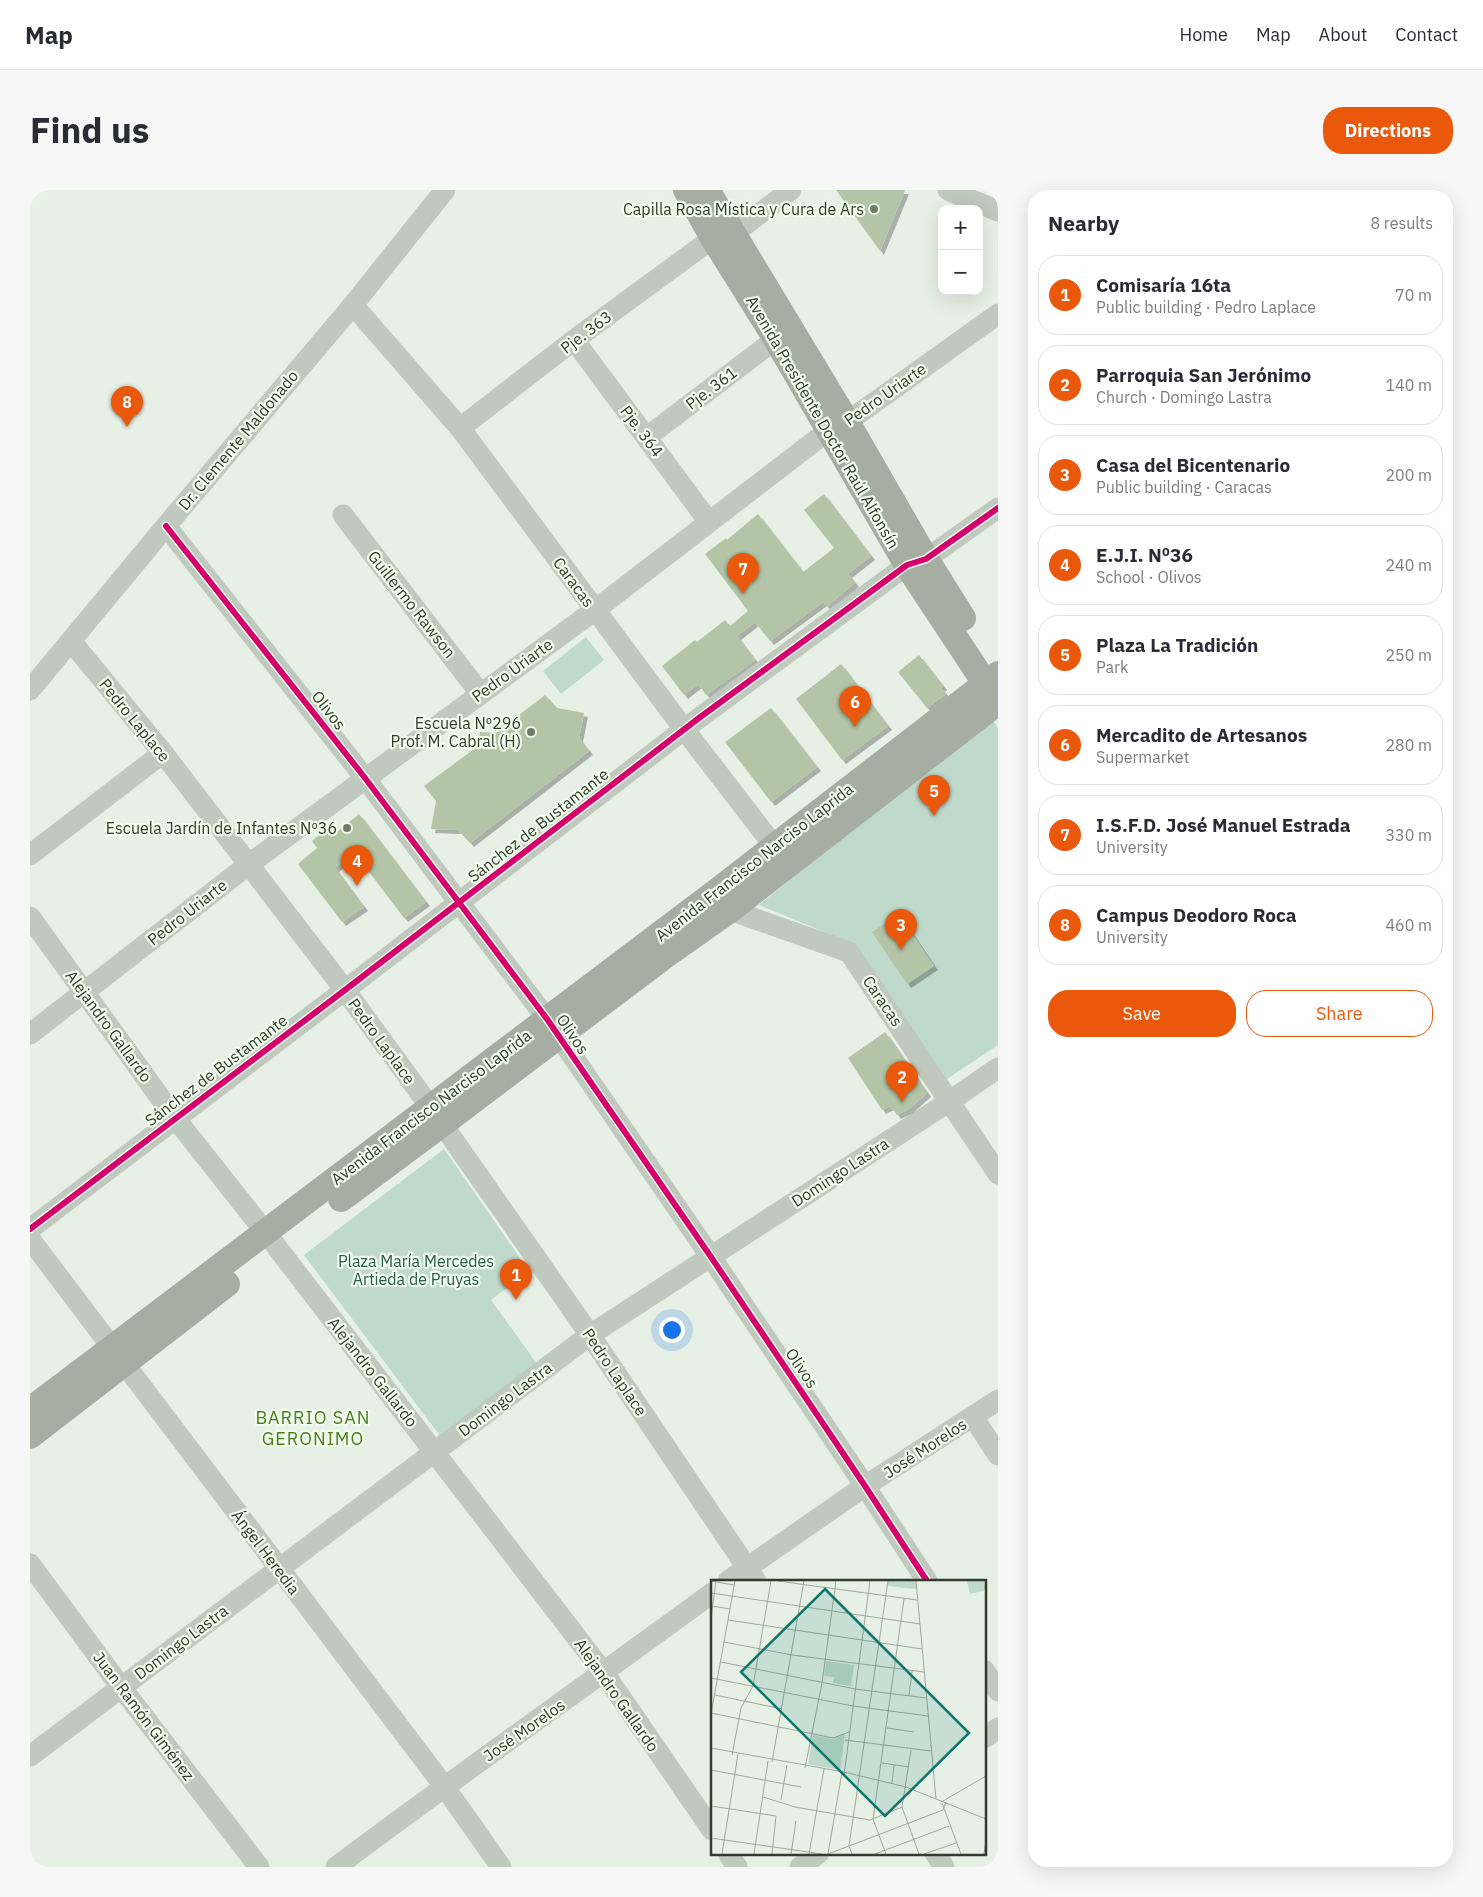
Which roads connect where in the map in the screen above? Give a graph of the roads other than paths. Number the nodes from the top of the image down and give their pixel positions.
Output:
1 (446, 190) edge
2 (686, 190) edge
3 (707, 190) edge
4 (791, 190) edge
5 (948, 190) edge
6 (998, 212) edge
7 (723, 236) junction
8 (353, 305) junction
9 (998, 314) edge
10 (776, 339) junction
11 (574, 340) junction
12 (838, 426) junction
13 (460, 428) junction
14 (647, 437) junction
15 (998, 508) edge
16 (343, 515) dead end
17 (709, 522) junction
18 (166, 526) junction
19 (917, 562) junction
20 (595, 610) junction
21 (71, 641) junction
22 (30, 690) edge
23 (996, 690) edge
24 (480, 693) junction
25 (684, 729) junction
26 (163, 753) junction
27 (366, 778) junction
28 (30, 855) edge
29 (781, 855) junction
30 (248, 865) junction
31 (724, 901) junction
32 (459, 902) junction
33 (30, 917) edge
34 (345, 990) junction
35 (84, 991) junction
36 (552, 1028) junction
37 (30, 1034) edge
38 (998, 1068) edge
39 (950, 1101) junction
40 (437, 1116) junction
41 (174, 1118) junction
42 (998, 1174) edge
43 (30, 1229) edge
44 (30, 1238) edge
45 (271, 1240) junction
46 (711, 1258) junction
47 (590, 1335) junction
48 (118, 1356) junction
49 (998, 1400) edge
50 (30, 1410) edge
51 (973, 1417) junction
52 (30, 1436) edge
53 (435, 1451) junction
54 (998, 1455) edge
55 (865, 1486) junction
56 (30, 1564) edge
57 (278, 1568) junction
58 (752, 1574) edge
59 (731, 1580) edge
60 (926, 1580) edge
61 (711, 1594) edge
62 (604, 1673) junction
63 (986, 1673) edge
64 (121, 1687) junction
65 (998, 1691) edge
66 (998, 1728) edge
67 (986, 1737) edge
68 (30, 1756) edge
69 (444, 1786) junction
70 (711, 1829) edge
71 (729, 1854) edge
72 (818, 1854) edge
73 (936, 1854) edge
74 (259, 1867) edge
75 (336, 1867) edge
76 (501, 1867) edge
77 (737, 1867) edge
78 (800, 1867) edge
79 (944, 1867) edge

1 - 8 street, Dr. Clemente Maldonado
2 - 7 main road, Avenida Presidente Doctor Raúl Alfonsín
3 - 7 main road, Avenida Presidente Doctor Raúl Alfonsín
4 - 7 street, Pje. 363
5 - 6 street
7 - 10 main road, Avenida Presidente Doctor Raúl Alfonsín
7 - 11 street, Pje. 363
7 - 12 main road, Avenida Presidente Doctor Raúl Alfonsín
8 - 13 street, Caracas
8 - 18 street, Dr. Clemente Maldonado
9 - 12 street, Pedro Uriarte
10 - 12 main road, Avenida Presidente Doctor Raúl Alfonsín
10 - 14 street, Pje. 361
11 - 13 street, Pje. 363
11 - 14 street, Pje. 364
12 - 17 street, Pedro Uriarte
12 - 19 main road, Avenida Presidente Doctor Raúl Alfonsín
13 - 20 street, Caracas
14 - 17 street, Pje. 364
15 - 19 street, Sánchez de Bustamante
16 - 24 street, Guillermo Rawson
17 - 20 street, Pedro Uriarte
18 - 21 street, Dr. Clemente Maldonado
18 - 27 street, Olivos
19 - 23 main road, Avenida Presidente Doctor Raúl Alfonsín
19 - 25 street, Sánchez de Bustamante
20 - 24 street, Pedro Uriarte
20 - 25 street, Caracas
21 - 22 street, Dr. Clemente Maldonado
21 - 26 street, Pedro Laplace
23 - 29 main road, Avenida Francisco Narciso Laprida
24 - 27 street, Pedro Uriarte
25 - 29 street, Caracas
25 - 32 street, Sánchez de Bustamante
26 - 28 street
26 - 30 street, Pedro Laplace
27 - 30 street, Pedro Uriarte
27 - 32 street, Olivos
29 - 31 main road, Avenida Francisco Narciso Laprida
30 - 34 street, Pedro Laplace
30 - 35 street, Pedro Uriarte
31 - 36 main road, Avenida Francisco Narciso Laprida
31 - 39 street, Caracas
32 - 34 street, Sánchez de Bustamante
32 - 36 street, Olivos
33 - 35 street, Alejandro Gallardo
34 - 40 street, Pedro Laplace
34 - 41 street, Sánchez de Bustamante
35 - 37 street, Pedro Uriarte
35 - 41 street, Alejandro Gallardo
36 - 40 main road, Avenida Francisco Narciso Laprida
36 - 46 street, Olivos
38 - 39 street, Domingo Lastra
39 - 42 street, Caracas
39 - 46 street, Domingo Lastra
40 - 45 main road, Avenida Francisco Narciso Laprida
40 - 47 street, Pedro Laplace
41 - 43 street, Sánchez de Bustamante
41 - 45 street, Alejandro Gallardo
44 - 48 street, Ángel Heredia
45 - 48 main road, Avenida Francisco Narciso Laprida
45 - 53 street, Alejandro Gallardo
46 - 47 street, Domingo Lastra
46 - 55 street, Olivos
47 - 53 street, Domingo Lastra
47 - 58 street, Pedro Laplace
48 - 50 main road, Avenida Francisco Narciso Laprida
48 - 52 main road, Avenida Francisco Narciso Laprida
48 - 57 street, Ángel Heredia
49 - 51 street, José Morelos
51 - 54 street
51 - 55 street, José Morelos
53 - 57 street, Domingo Lastra
53 - 62 street, Alejandro Gallardo
55 - 58 street, José Morelos
55 - 60 street, Olivos
56 - 64 street, Juan Ramón Giménez
57 - 64 street, Domingo Lastra
57 - 69 street, Ángel Heredia
58 - 59 street, José Morelos
61 - 62 street, José Morelos
62 - 69 street, José Morelos
62 - 70 street, Alejandro Gallardo
63 - 65 street
64 - 68 street, Domingo Lastra
64 - 74 street, Juan Ramón Giménez
66 - 67 street
69 - 75 street, José Morelos
69 - 76 street, Ángel Heredia
71 - 77 street
72 - 78 street
73 - 79 street

